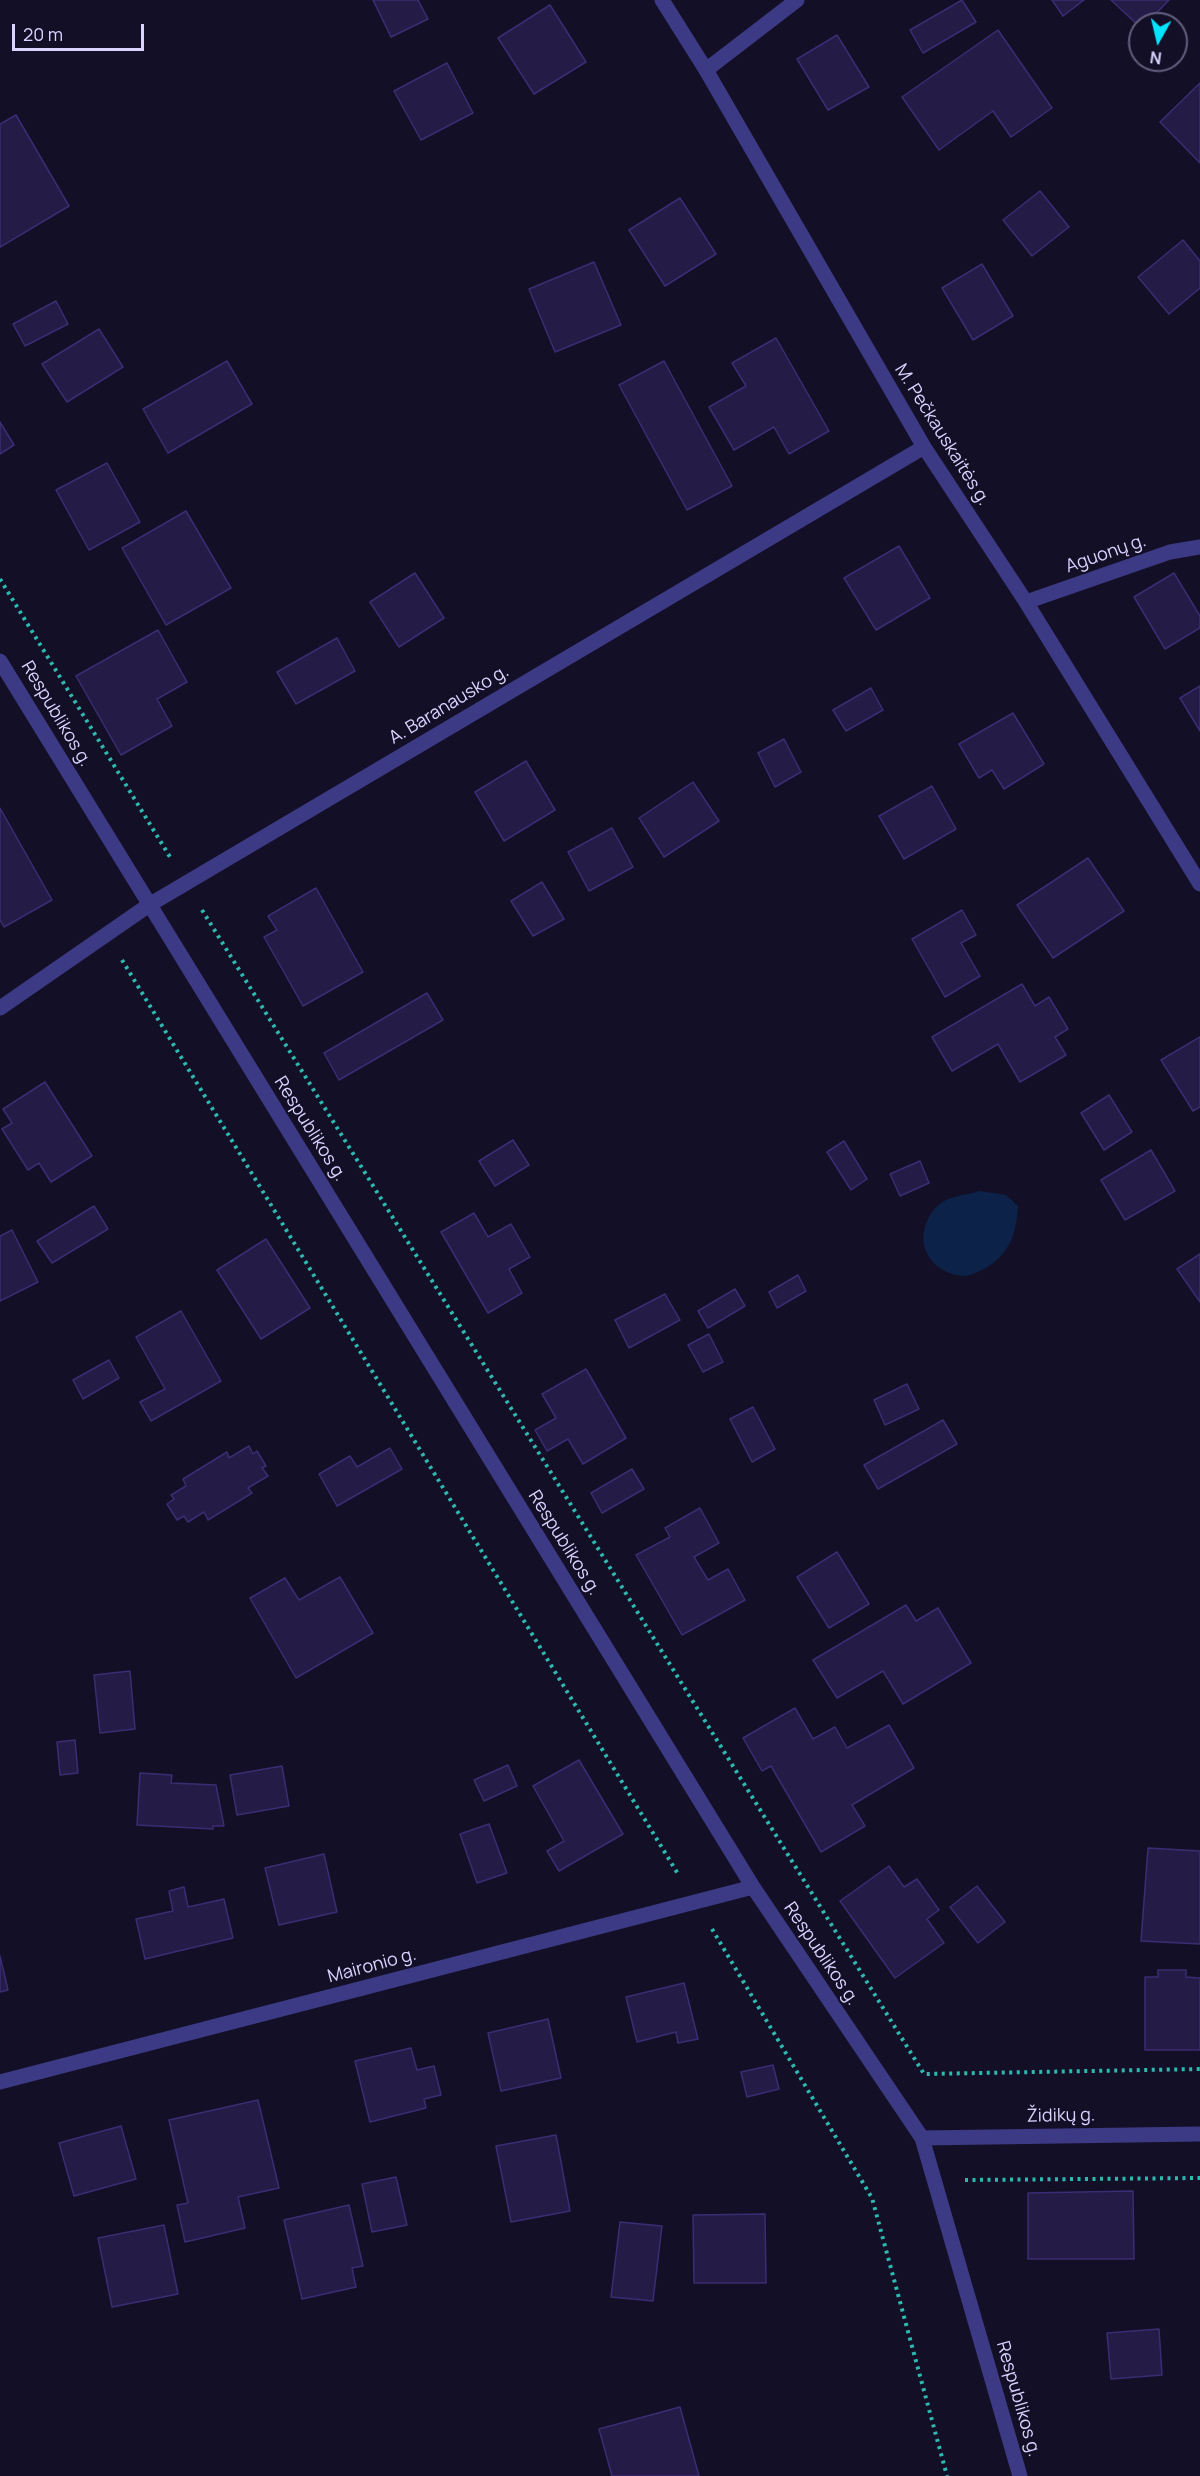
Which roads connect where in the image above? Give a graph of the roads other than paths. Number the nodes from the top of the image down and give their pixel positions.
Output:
1 (662, 0) edge
2 (797, 0) edge
3 (706, 70) junction
4 (924, 447) junction
5 (1200, 547) edge
6 (1026, 602) junction
7 (0, 661) edge
8 (1200, 884) edge
9 (149, 905) junction
10 (0, 1008) edge
11 (753, 1887) junction
12 (0, 2082) edge
13 (1200, 2134) edge
14 (922, 2138) junction
15 (1020, 2476) edge

1 - 3 street, M. Pečkauskaitės g.
2 - 3 street
3 - 4 street, M. Pečkauskaitės g.
4 - 6 street, M. Pečkauskaitės g.
4 - 9 street, A. Baranausko g.
5 - 6 street, Aguonų g.
6 - 8 street, M. Pečkauskaitės g.
7 - 9 street, Respublikos g.
9 - 10 street, A. Baranausko g.
9 - 11 street, Respublikos g.
11 - 12 street, Maironio g.
11 - 14 street, Respublikos g.
13 - 14 street, Židikų g.
14 - 15 street, Respublikos g.

